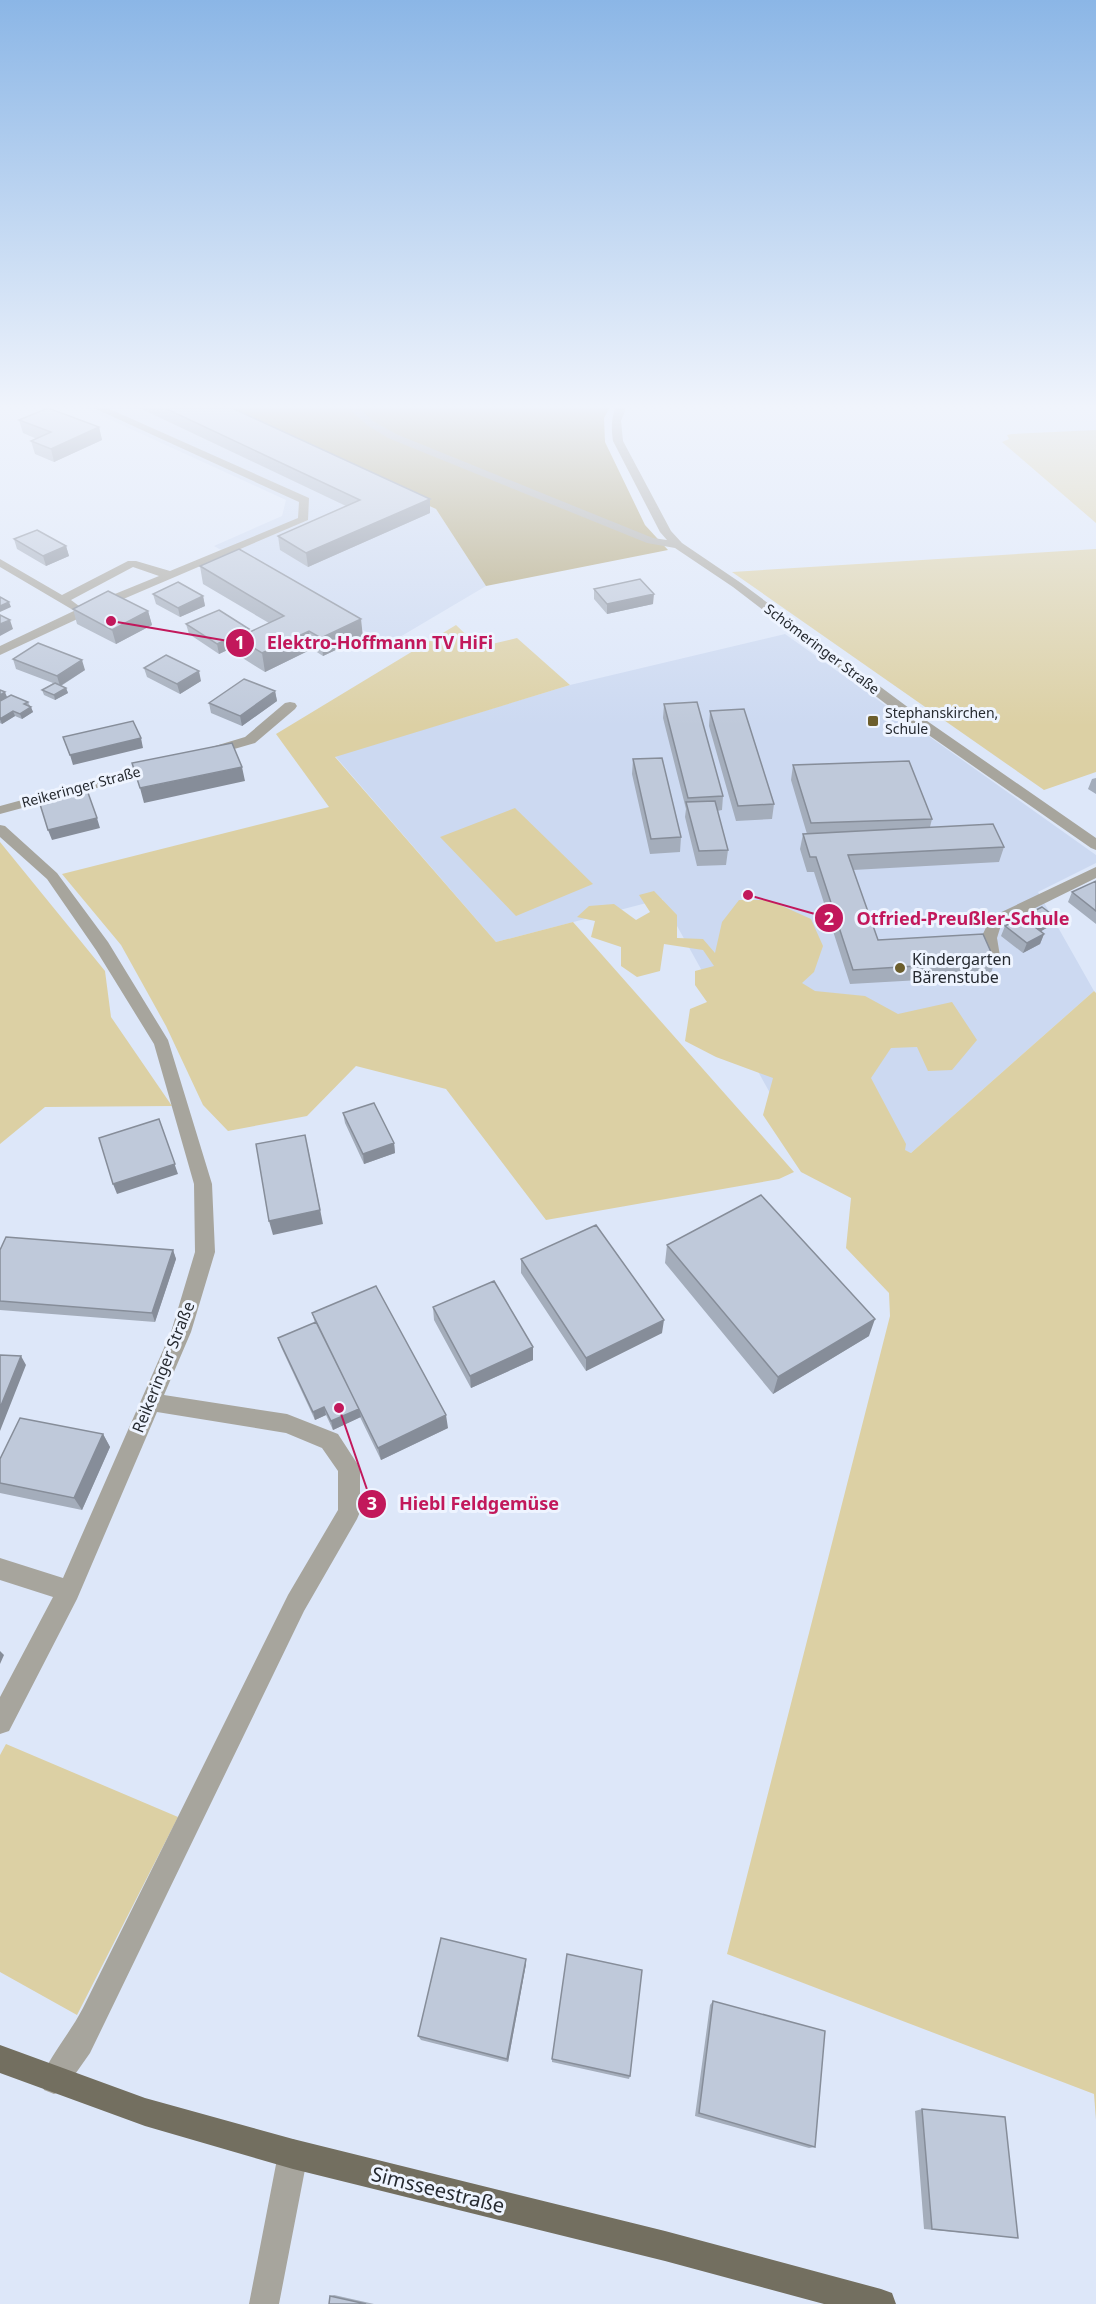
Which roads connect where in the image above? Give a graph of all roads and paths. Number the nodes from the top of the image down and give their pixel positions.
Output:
1 (304, 511) edge
2 (576, 511) edge
3 (655, 511) edge
4 (678, 545) junction
5 (0, 562) edge
6 (169, 575) junction
7 (63, 599) junction
8 (82, 612) junction
9 (0, 651) edge
10 (290, 706) dead end
11 (199, 755) edge
12 (177, 761) edge
13 (0, 810) edge
14 (0, 828) edge
15 (1096, 846) edge
16 (1096, 872) edge
17 (992, 956) edge
18 (150, 1402) junction
19 (0, 1569) edge
20 (69, 1591) junction
21 (0, 1722) edge
22 (0, 2059) edge
23 (54, 2080) junction
24 (293, 2154) junction
25 (264, 2304) edge
26 (881, 2304) edge

1 - 6 street
2 - 4 street
3 - 4 street, Schömeringer Straße
4 - 15 street, Schömeringer Straße
5 - 7 street
6 - 7 street
6 - 8 street
7 - 8 street
8 - 9 street
10 - 11 street
12 - 13 street, Reikeringer Straße
14 - 18 street, Reikeringer Straße
16 - 17 street
18 - 20 street, Reikeringer Straße
18 - 23 street
19 - 20 street
20 - 21 street, Reikeringer Straße
22 - 23 main road, Simsseestraße
23 - 24 main road, Simsseestraße
24 - 25 street
24 - 26 main road, Simsseestraße

